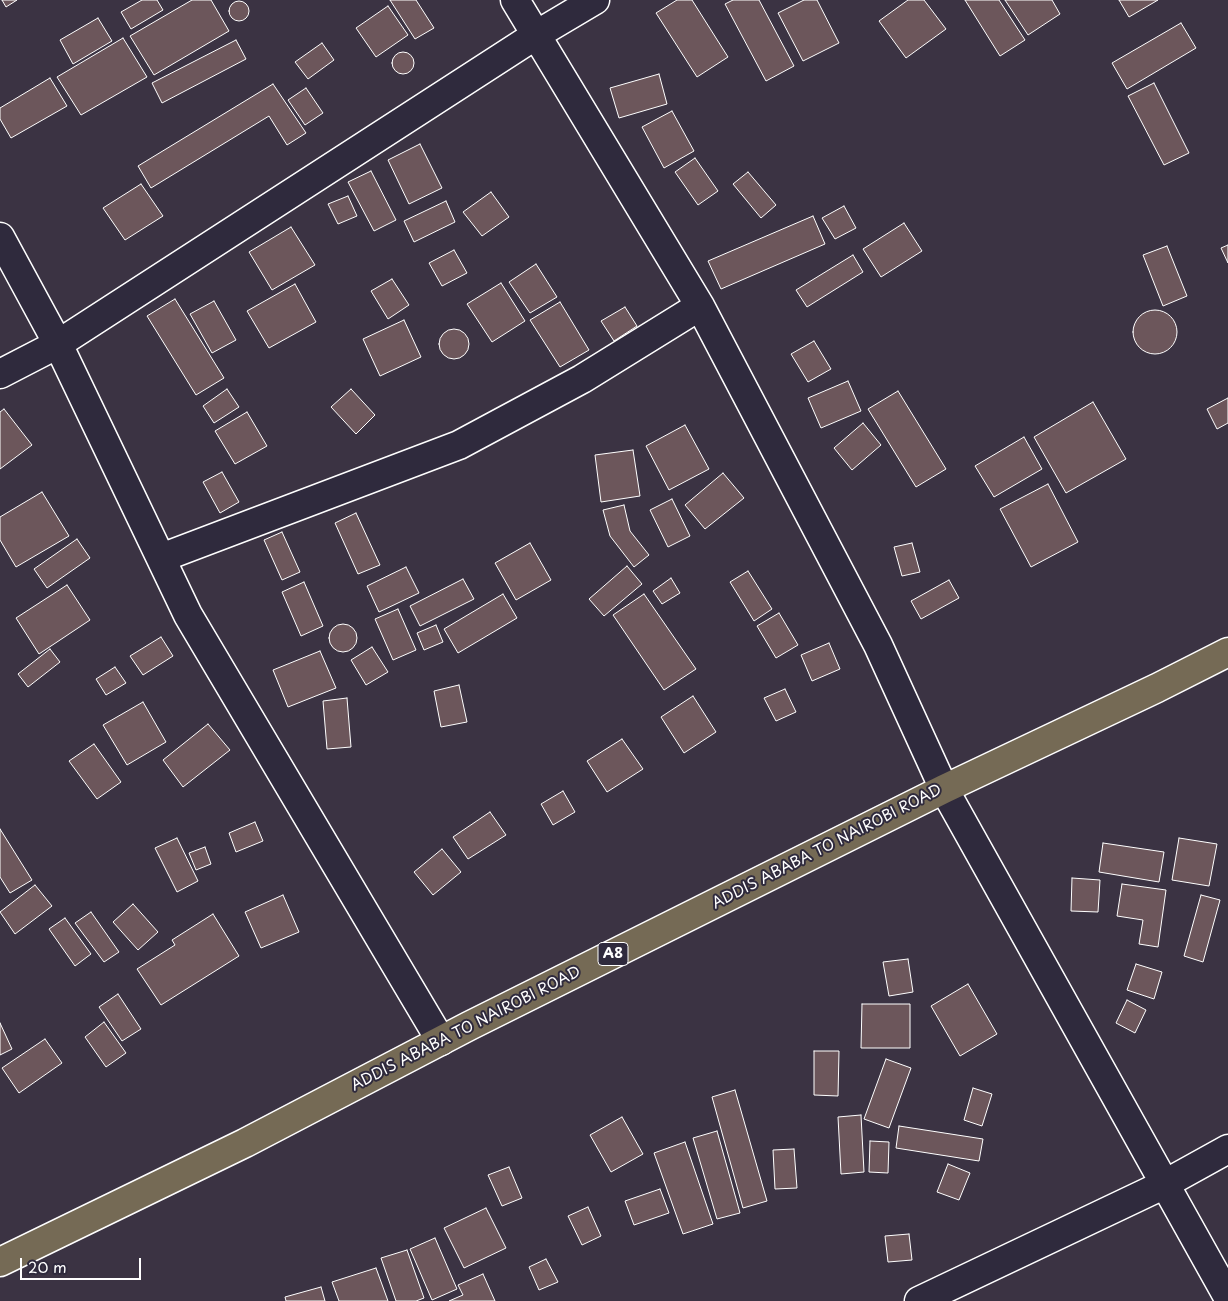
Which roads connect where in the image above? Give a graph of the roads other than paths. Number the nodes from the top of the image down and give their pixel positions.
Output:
1 (515, 0) edge
2 (595, 0) edge
3 (536, 35) junction
4 (0, 237) edge
5 (700, 306) junction
6 (58, 344) junction
7 (0, 374) edge
8 (161, 558) junction
9 (1228, 652) edge
10 (944, 789) junction
11 (441, 1041) junction
12 (1228, 1149) edge
13 (1163, 1185) junction
14 (0, 1262) edge
15 (1228, 1297) edge
16 (919, 1301) edge

1 - 3 street
2 - 3 street
3 - 5 street
3 - 6 street
4 - 6 street
5 - 8 street
5 - 10 street
6 - 7 street
6 - 8 street
8 - 11 street
9 - 10 highway, ADDIS ABABA TO NAIROBI ROAD / A8
10 - 11 highway, ADDIS ABABA TO NAIROBI ROAD / A8
10 - 13 street
11 - 14 highway, ADDIS ABABA TO NAIROBI ROAD / A8
12 - 13 street
13 - 15 street
13 - 16 street

